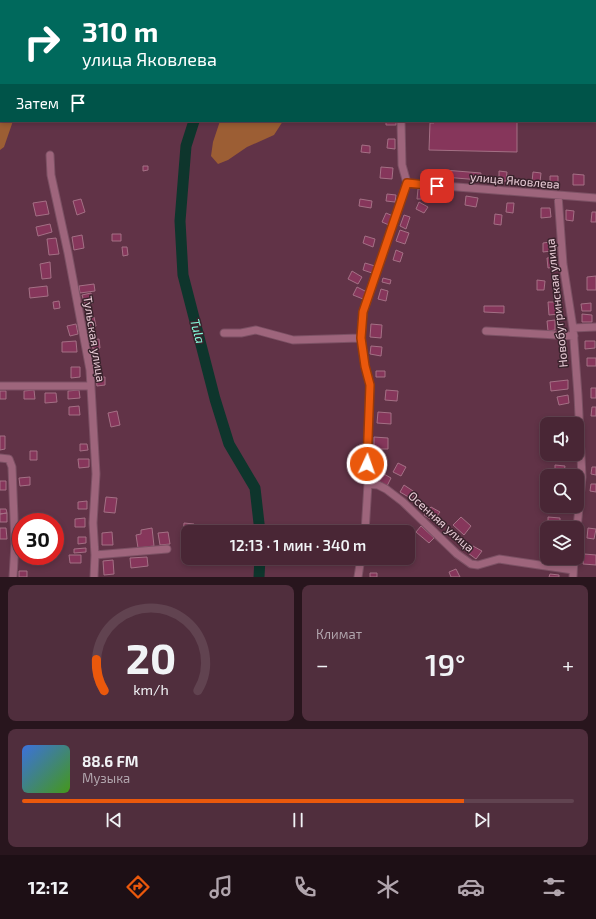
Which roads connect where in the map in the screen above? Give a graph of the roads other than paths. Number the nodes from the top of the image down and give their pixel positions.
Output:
1 (401, 122) edge
2 (50, 155) dead end
3 (407, 183) junction
4 (558, 195) junction
5 (596, 198) edge
6 (596, 327) edge
7 (574, 328) junction
8 (486, 331) dead end
9 (224, 333) dead end
10 (574, 336) junction
11 (361, 338) junction
12 (0, 386) edge
13 (90, 386) junction
14 (0, 458) edge
15 (368, 484) junction
16 (578, 521) edge
17 (365, 525) edge
18 (166, 549) dead end
19 (95, 555) junction
20 (360, 565) edge
21 (573, 573) edge
22 (13, 577) edge
23 (94, 577) edge
24 (358, 577) edge

1 - 3 street
2 - 13 street, Тульская улица
3 - 4 street, улица Яковлева
3 - 11 street
4 - 5 street, улица Яковлева
4 - 7 street, Новобугринская улица
6 - 7 street
7 - 10 street, Новобугринская улица
8 - 10 street
9 - 11 street
10 - 16 street, Новобугринская улица
11 - 15 street
12 - 13 street
13 - 19 street, Тульская улица
14 - 22 street
15 - 17 street
15 - 21 street, Осенняя улица
18 - 19 street
19 - 23 street, Тульская улица
20 - 24 street

